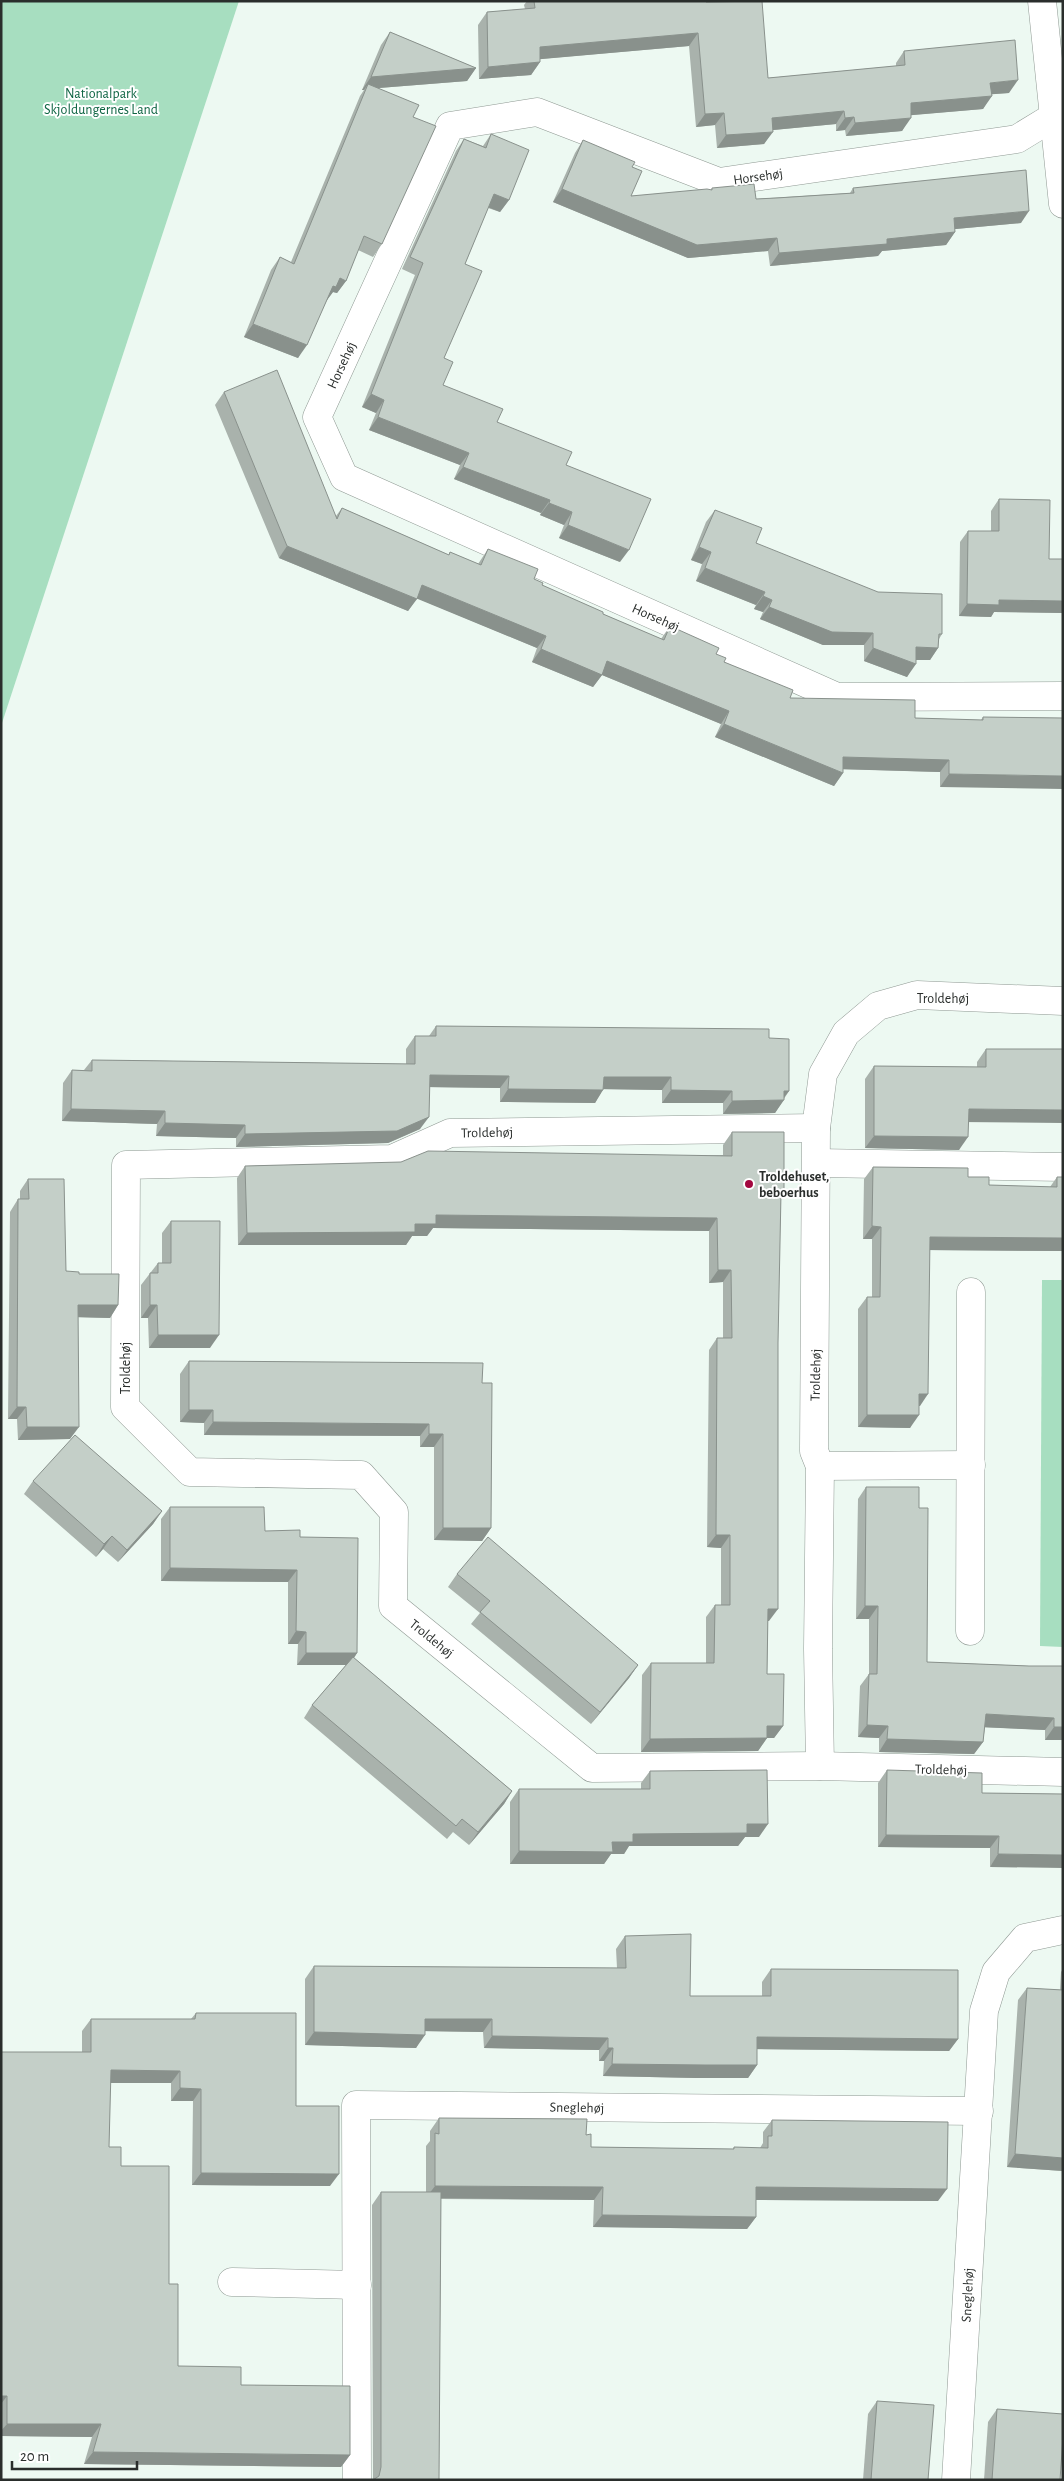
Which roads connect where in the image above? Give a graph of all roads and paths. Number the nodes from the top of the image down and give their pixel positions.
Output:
1 (1042, 1) edge
2 (1058, 117) edge
3 (1063, 204) edge
4 (1063, 696) edge
5 (1063, 1001) edge
6 (816, 1128) junction
7 (817, 1163) junction
8 (1063, 1167) edge
9 (971, 1292) dead end
10 (971, 1465) junction
11 (820, 1466) junction
12 (970, 1631) dead end
13 (820, 1766) junction
14 (1063, 1772) edge
15 (1063, 1930) edge
16 (978, 2111) junction
17 (232, 2282) dead end
18 (356, 2285) junction
19 (356, 2480) edge
20 (956, 2480) edge

1 - 2 street
2 - 3 street
2 - 4 street, Horsehøj
5 - 6 street, Troldehøj
6 - 7 street, Troldehøj
6 - 13 street, Troldehøj
7 - 8 street
7 - 11 street, Troldehøj
9 - 10 street
10 - 11 street
10 - 12 street
11 - 13 street, Troldehøj
13 - 14 street, Troldehøj
15 - 16 street, Sneglehøj
16 - 18 street, Sneglehøj
16 - 20 street, Sneglehøj
17 - 18 street
18 - 19 street, Sneglehøj

